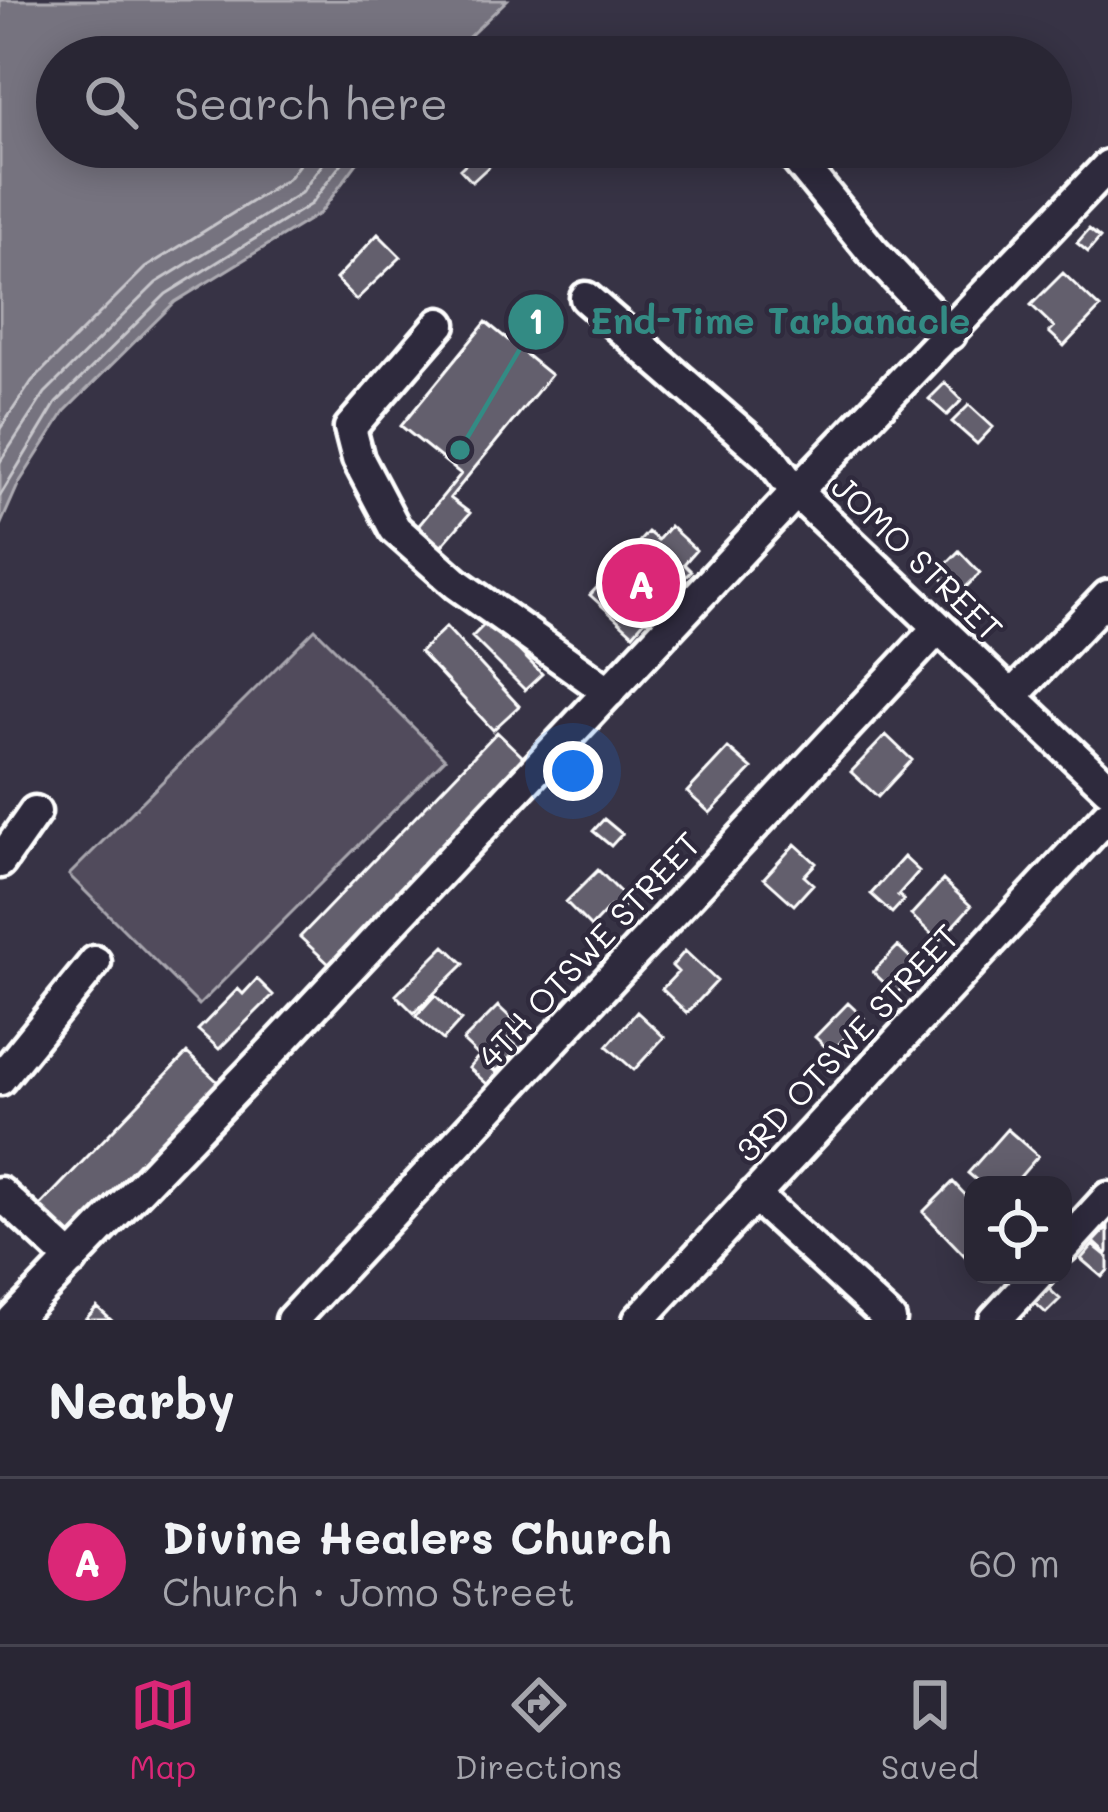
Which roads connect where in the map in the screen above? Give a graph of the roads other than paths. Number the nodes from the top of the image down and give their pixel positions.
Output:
1 (1108, 166) edge
2 (804, 168) edge
3 (586, 298) dead end
4 (440, 324) dead end
5 (950, 334) junction
6 (796, 492) junction
7 (1108, 596) edge
8 (938, 628) junction
9 (609, 692) junction
10 (1011, 697) junction
11 (1108, 788) edge
12 (35, 812) dead end
13 (1108, 815) edge
14 (0, 862) edge
15 (95, 962) dead end
16 (0, 1079) edge
17 (0, 1193) edge
18 (754, 1196) junction
19 (1108, 1198) edge
20 (1072, 1236) edge
21 (71, 1260) junction
22 (1028, 1284) edge
23 (14, 1320) edge
24 (292, 1320) edge
25 (639, 1320) edge
26 (890, 1320) edge
27 (995, 1320) edge

1 - 5 street, JOMO STREET
2 - 5 street
3 - 6 street
4 - 9 street
5 - 6 street, JOMO STREET
6 - 8 street, JOMO STREET
6 - 9 street
7 - 10 street
8 - 10 street, JOMO STREET
8 - 24 street, 4TH OTSWE STREET
9 - 21 street
10 - 11 street, JOMO STREET
12 - 14 street
13 - 18 street, 3RD OTSWE STREET
15 - 16 street
17 - 21 street
18 - 25 street, 3RD OTSWE STREET
18 - 26 street
19 - 20 street
21 - 23 street
22 - 27 street

